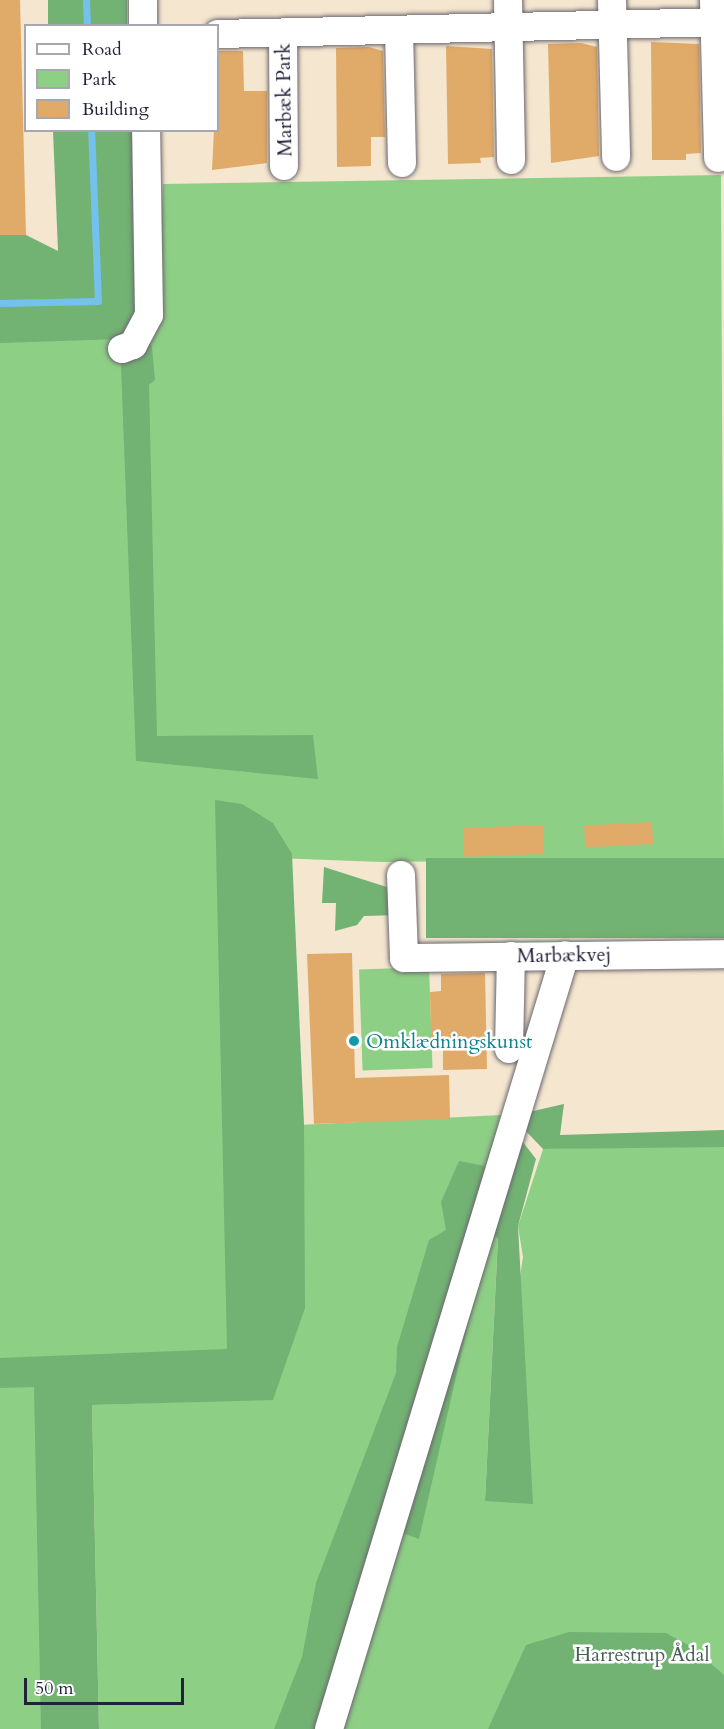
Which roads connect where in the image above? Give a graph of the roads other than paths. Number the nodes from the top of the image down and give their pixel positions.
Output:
1 (143, 0) edge
2 (613, 12) edge
3 (508, 14) edge
4 (718, 15) edge
5 (143, 24) edge
6 (399, 30) junction
7 (283, 33) junction
8 (219, 34) edge
9 (146, 132) edge
10 (616, 157) dead end
11 (718, 158) dead end
12 (511, 160) dead end
13 (402, 163) dead end
14 (284, 166) dead end
15 (122, 349) dead end
16 (401, 875) dead end
17 (724, 954) edge
18 (565, 955) junction
19 (510, 956) junction
20 (509, 1049) dead end
21 (329, 1729) edge

1 - 5 street
2 - 3 street, Marbæk Park
2 - 4 street, Marbæk Park
2 - 10 street
3 - 6 street, Marbæk Park
3 - 12 street
4 - 11 street, Marbæk Park
6 - 7 street, Marbæk Park
6 - 13 street
7 - 8 street, Marbæk Park
7 - 14 street, Marbæk Park
9 - 15 street
16 - 19 street, Marbækvej
17 - 18 street, Marbækvej
18 - 19 street, Marbækvej
18 - 21 street
19 - 20 street

